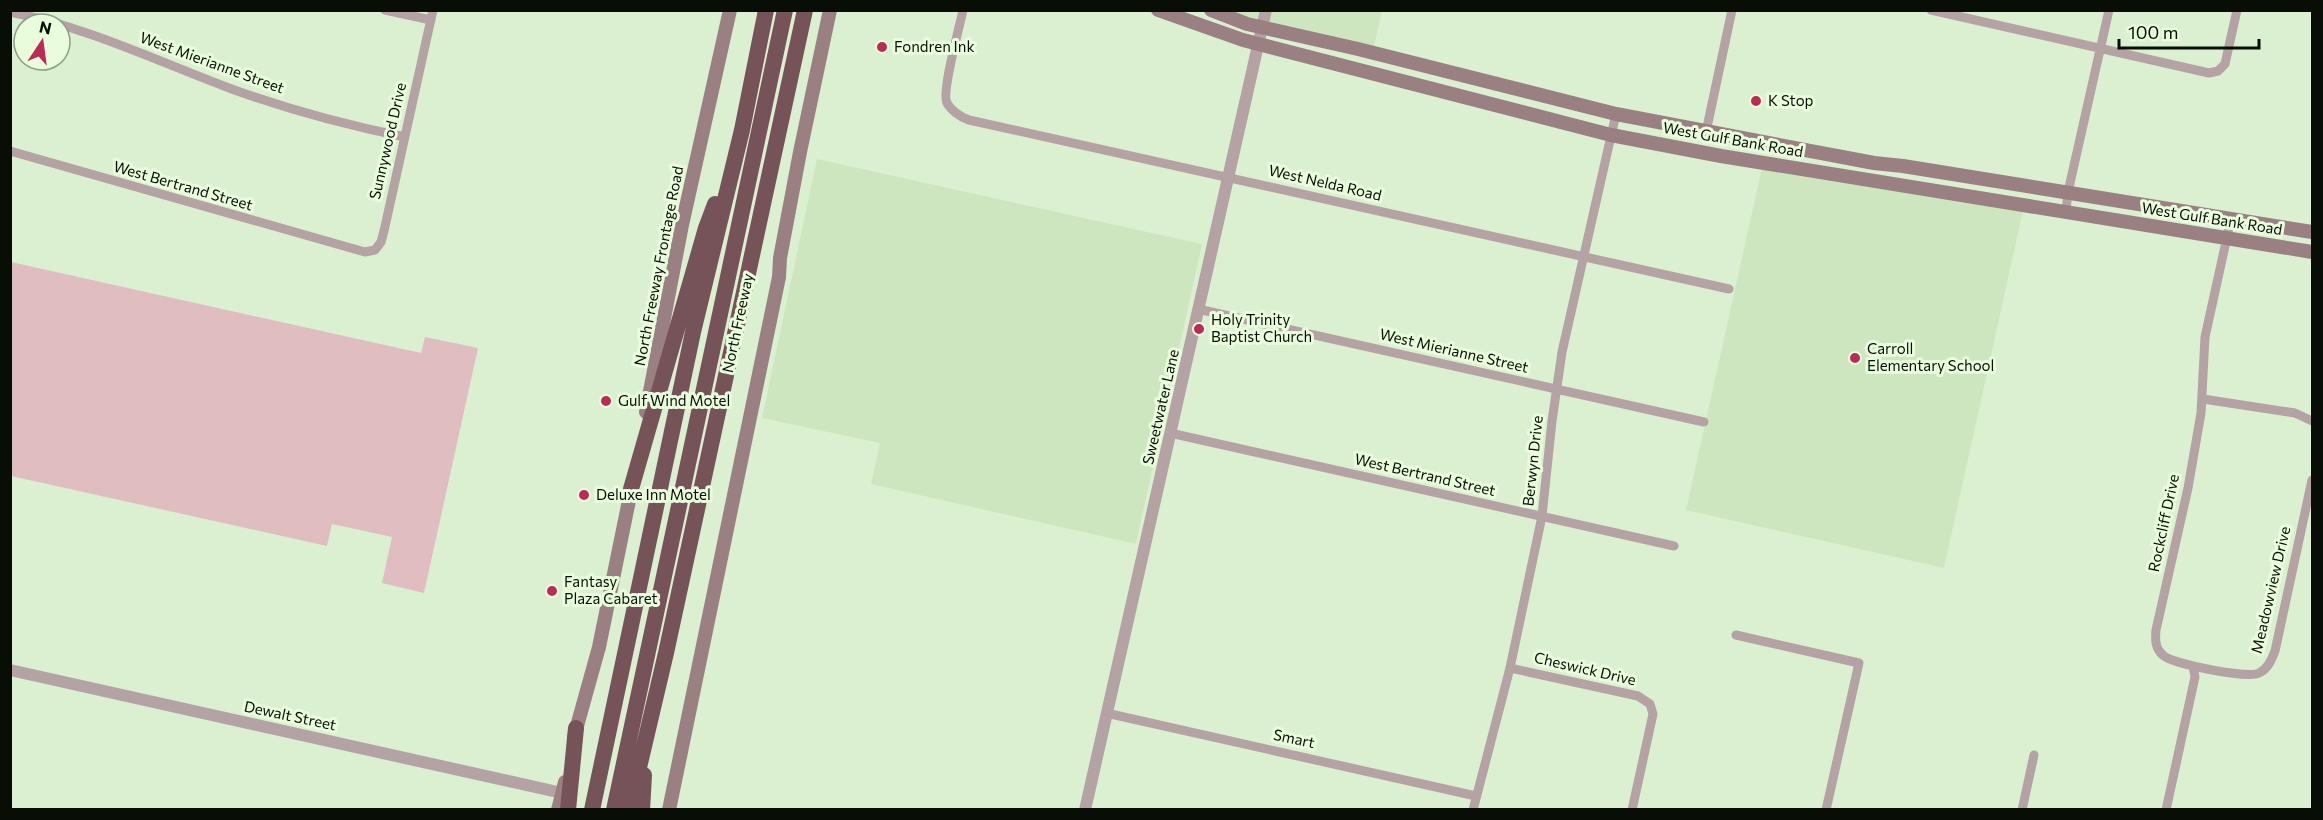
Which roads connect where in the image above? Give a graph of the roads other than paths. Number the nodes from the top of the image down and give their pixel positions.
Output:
1 (385, 10) edge
2 (730, 10) edge
3 (766, 10) edge
4 (785, 10) edge
5 (805, 10) edge
6 (830, 10) edge
7 (963, 10) edge
8 (1158, 10) edge
9 (1211, 10) edge
10 (1266, 10) edge
11 (1931, 10) edge
12 (1983, 10) edge
13 (2109, 10) edge
14 (2236, 10) edge
15 (1731, 11) edge
16 (10, 12) edge
17 (432, 16) edge
18 (1981, 22) junction
19 (1262, 28) junction
20 (1258, 44) junction
21 (2101, 49) junction
22 (1616, 114) junction
23 (742, 130) junction
24 (1706, 132) junction
25 (1611, 135) junction
26 (405, 137) junction
27 (10, 151) edge
28 (1230, 177) junction
29 (2068, 192) junction
30 (2066, 211) junction
31 (2231, 219) junction
32 (2313, 232) edge
33 (2227, 237) junction
34 (348, 248) joint
35 (2313, 252) edge
36 (1583, 256) junction
37 (1729, 289) dead end
38 (1198, 309) junction
39 (1557, 389) junction
40 (2203, 399) junction
41 (2313, 421) edge
42 (1704, 422) dead end
43 (1170, 433) junction
44 (2313, 480) edge
45 (631, 489) junction
46 (1542, 516) junction
47 (1674, 546) dead end
48 (1736, 635) dead end
49 (2193, 666) junction
50 (1510, 668) junction
51 (10, 670) edge
52 (1106, 713) junction
53 (576, 728) junction
54 (644, 743) junction
55 (2034, 755) dead end
56 (562, 793) junction
57 (1476, 796) junction
58 (558, 810) edge
59 (568, 810) edge
60 (592, 810) edge
61 (614, 810) edge
62 (629, 810) edge
63 (642, 810) edge
64 (669, 810) edge
65 (1085, 810) edge
66 (1473, 810) edge
67 (1632, 810) edge
68 (1826, 810) edge
69 (2022, 810) edge
70 (2166, 810) edge

1 - 17 street
2 - 45 main road, North Freeway Frontage Road
3 - 23 highway
4 - 61 highway, North Freeway
5 - 54 highway, North Freeway
6 - 64 main road
7 - 28 street, West Nelda Road
8 - 20 main road, West Gulf Bank Road
9 - 19 main road, West Gulf Bank Road
10 - 19 street, Sweetwater Lane
11 - 18 street
12 - 18 street
13 - 21 street
14 - 21 street
15 - 24 street
16 - 26 street, West Mierianne Street
17 - 26 street, Sunnywood Drive
18 - 21 street
19 - 20 street, Sweetwater Lane
19 - 22 main road, West Gulf Bank Road
20 - 25 main road, West Gulf Bank Road
20 - 28 street, Sweetwater Lane
21 - 29 street
22 - 24 main road, West Gulf Bank Road
22 - 25 street, Berwyn Drive
23 - 45 highway
23 - 60 highway
24 - 29 main road, West Gulf Bank Road
25 - 30 main road, West Gulf Bank Road
25 - 36 street, Berwyn Drive
26 - 34 street, Sunnywood Drive
27 - 34 street, West Bertrand Street
28 - 36 street, West Nelda Road
28 - 38 street, Sweetwater Lane
29 - 30 street
29 - 31 main road, West Gulf Bank Road
30 - 33 main road, West Gulf Bank Road
31 - 32 main road, West Gulf Bank Road
31 - 33 street, Rockcliff Drive
33 - 35 main road, West Gulf Bank Road
33 - 40 street, Rockcliff Drive
36 - 37 street, West Nelda Road
36 - 39 street, Berwyn Drive
38 - 39 street, West Mierianne Street
38 - 43 street, Sweetwater Lane
39 - 42 street, West Mierianne Street
39 - 46 street, Berwyn Drive
40 - 41 street
40 - 49 street, Rockcliff Drive
43 - 46 street, West Bertrand Street
43 - 52 street, Sweetwater Lane
44 - 49 street, Meadowview Drive
45 - 53 main road, North Freeway Frontage Road
46 - 47 street, West Bertrand Street
46 - 50 street, Berwyn Drive
48 - 68 street
49 - 70 street
50 - 57 street, Berwyn Drive
50 - 67 street, Cheswick Drive
51 - 56 street, Dewalt Street
52 - 57 street, Smart
52 - 65 street, Sweetwater Lane
53 - 56 main road, North Freeway Frontage Road
53 - 59 highway
54 - 62 highway, North Freeway
54 - 63 highway
55 - 69 street
56 - 58 main road, North Freeway Frontage Road
57 - 66 street, Berwyn Drive

